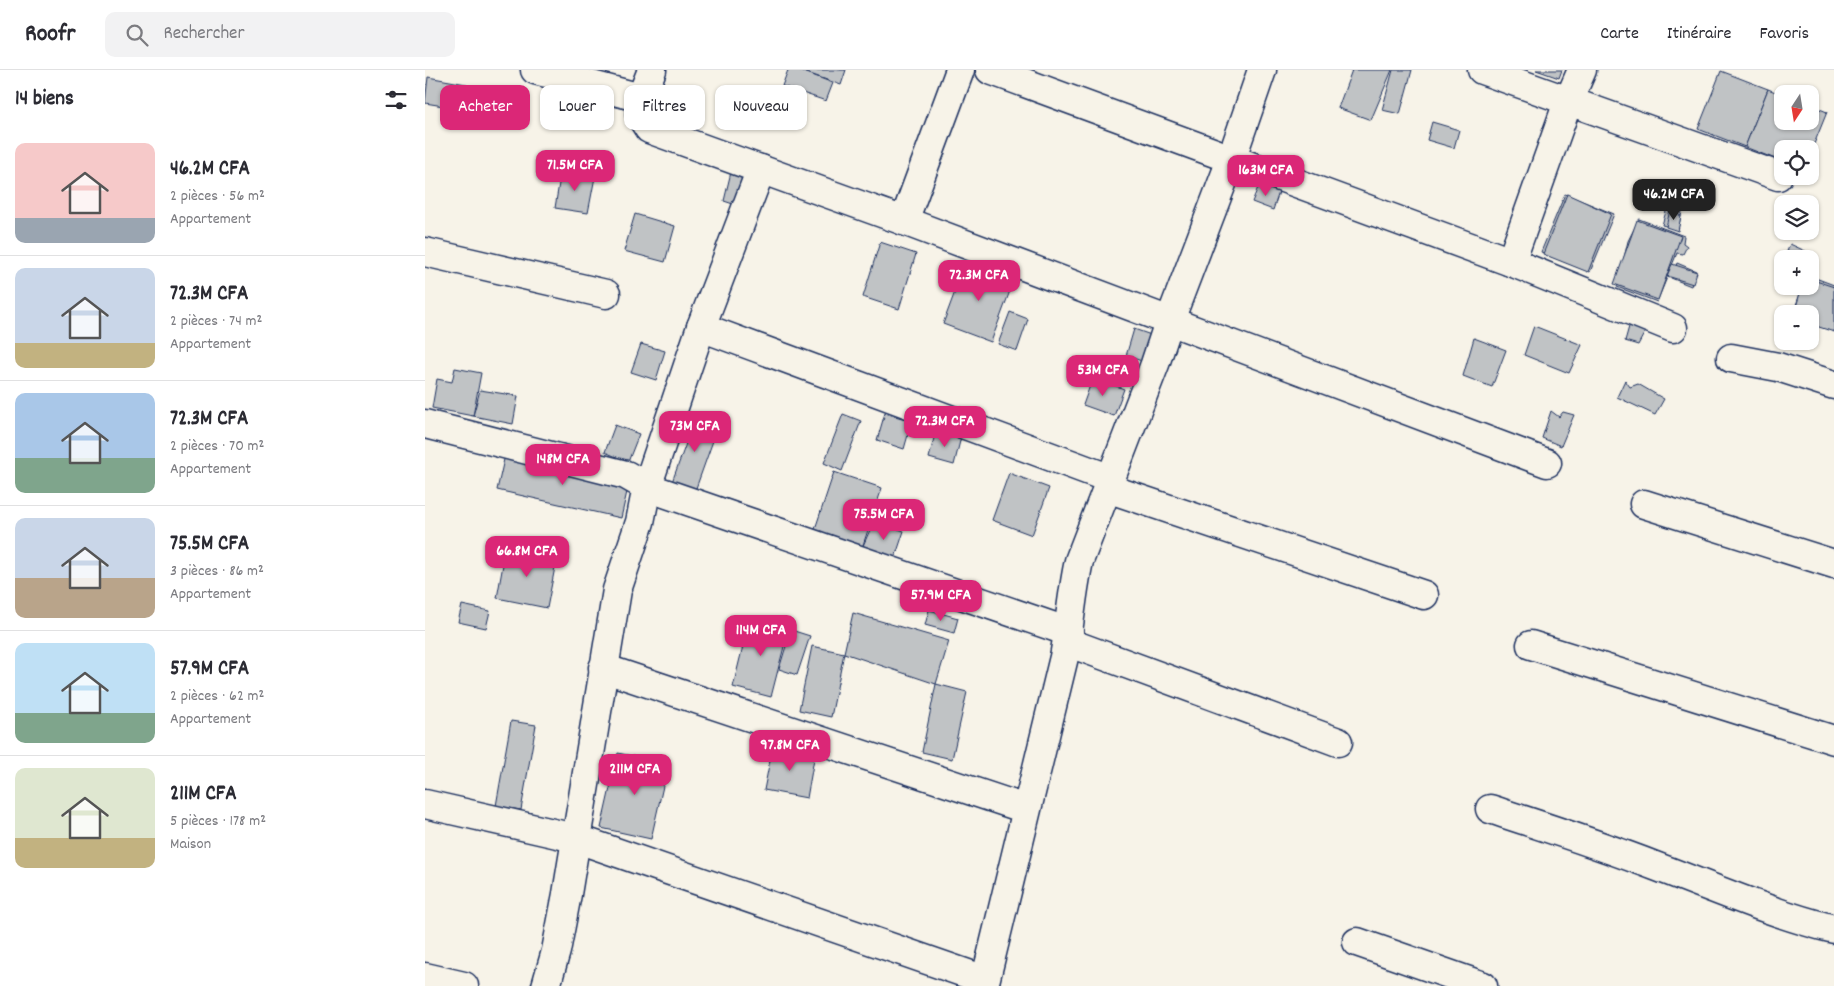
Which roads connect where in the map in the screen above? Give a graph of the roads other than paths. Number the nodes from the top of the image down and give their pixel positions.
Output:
1 (535, 70) edge
2 (652, 70) edge
3 (960, 70) edge
4 (990, 70) edge
5 (1262, 70) edge
6 (1482, 70) edge
7 (1582, 70) edge
8 (646, 85) edge
9 (624, 94) edge
10 (1568, 102) junction
11 (652, 130) edge
12 (1231, 160) junction
13 (761, 169) junction
14 (1774, 175) edge
15 (904, 221) junction
16 (425, 252) edge
17 (1511, 262) junction
18 (606, 294) dead end
19 (1169, 322) junction
20 (701, 327) junction
21 (1673, 328) dead end
22 (1731, 358) dead end
23 (1834, 385) edge
24 (425, 424) edge
25 (1547, 463) dead end
26 (1109, 483) junction
27 (647, 487) junction
28 (1644, 504) dead end
29 (1834, 564) edge
30 (1423, 595) dead end
31 (1068, 637) junction
32 (1531, 645) dead end
33 (603, 668) junction
34 (1834, 740) edge
35 (1338, 742) dead end
36 (425, 804) edge
37 (1026, 809) junction
38 (1490, 809) dead end
39 (575, 838) junction
40 (1834, 929) edge
41 (1357, 942) dead end
42 (425, 977) edge
43 (985, 983) edge
44 (464, 986) edge
45 (546, 986) edge
46 (1483, 986) edge

1 - 9 street
2 - 8 street
3 - 15 street
4 - 12 street
5 - 12 street
6 - 10 street
7 - 10 street
10 - 14 street
10 - 17 street
11 - 13 street
12 - 17 street
12 - 19 street
13 - 15 street
13 - 20 street
15 - 19 street
16 - 18 street
17 - 21 street
19 - 25 street
19 - 26 street
20 - 26 street
20 - 27 street
22 - 23 street
24 - 27 street
26 - 30 street
26 - 31 street
27 - 31 street
27 - 33 street
28 - 29 street
31 - 35 street
31 - 37 street
32 - 34 street
33 - 37 street
33 - 39 street
36 - 39 street
37 - 43 street
38 - 40 street
39 - 43 street
39 - 45 street
41 - 46 street
42 - 44 street

